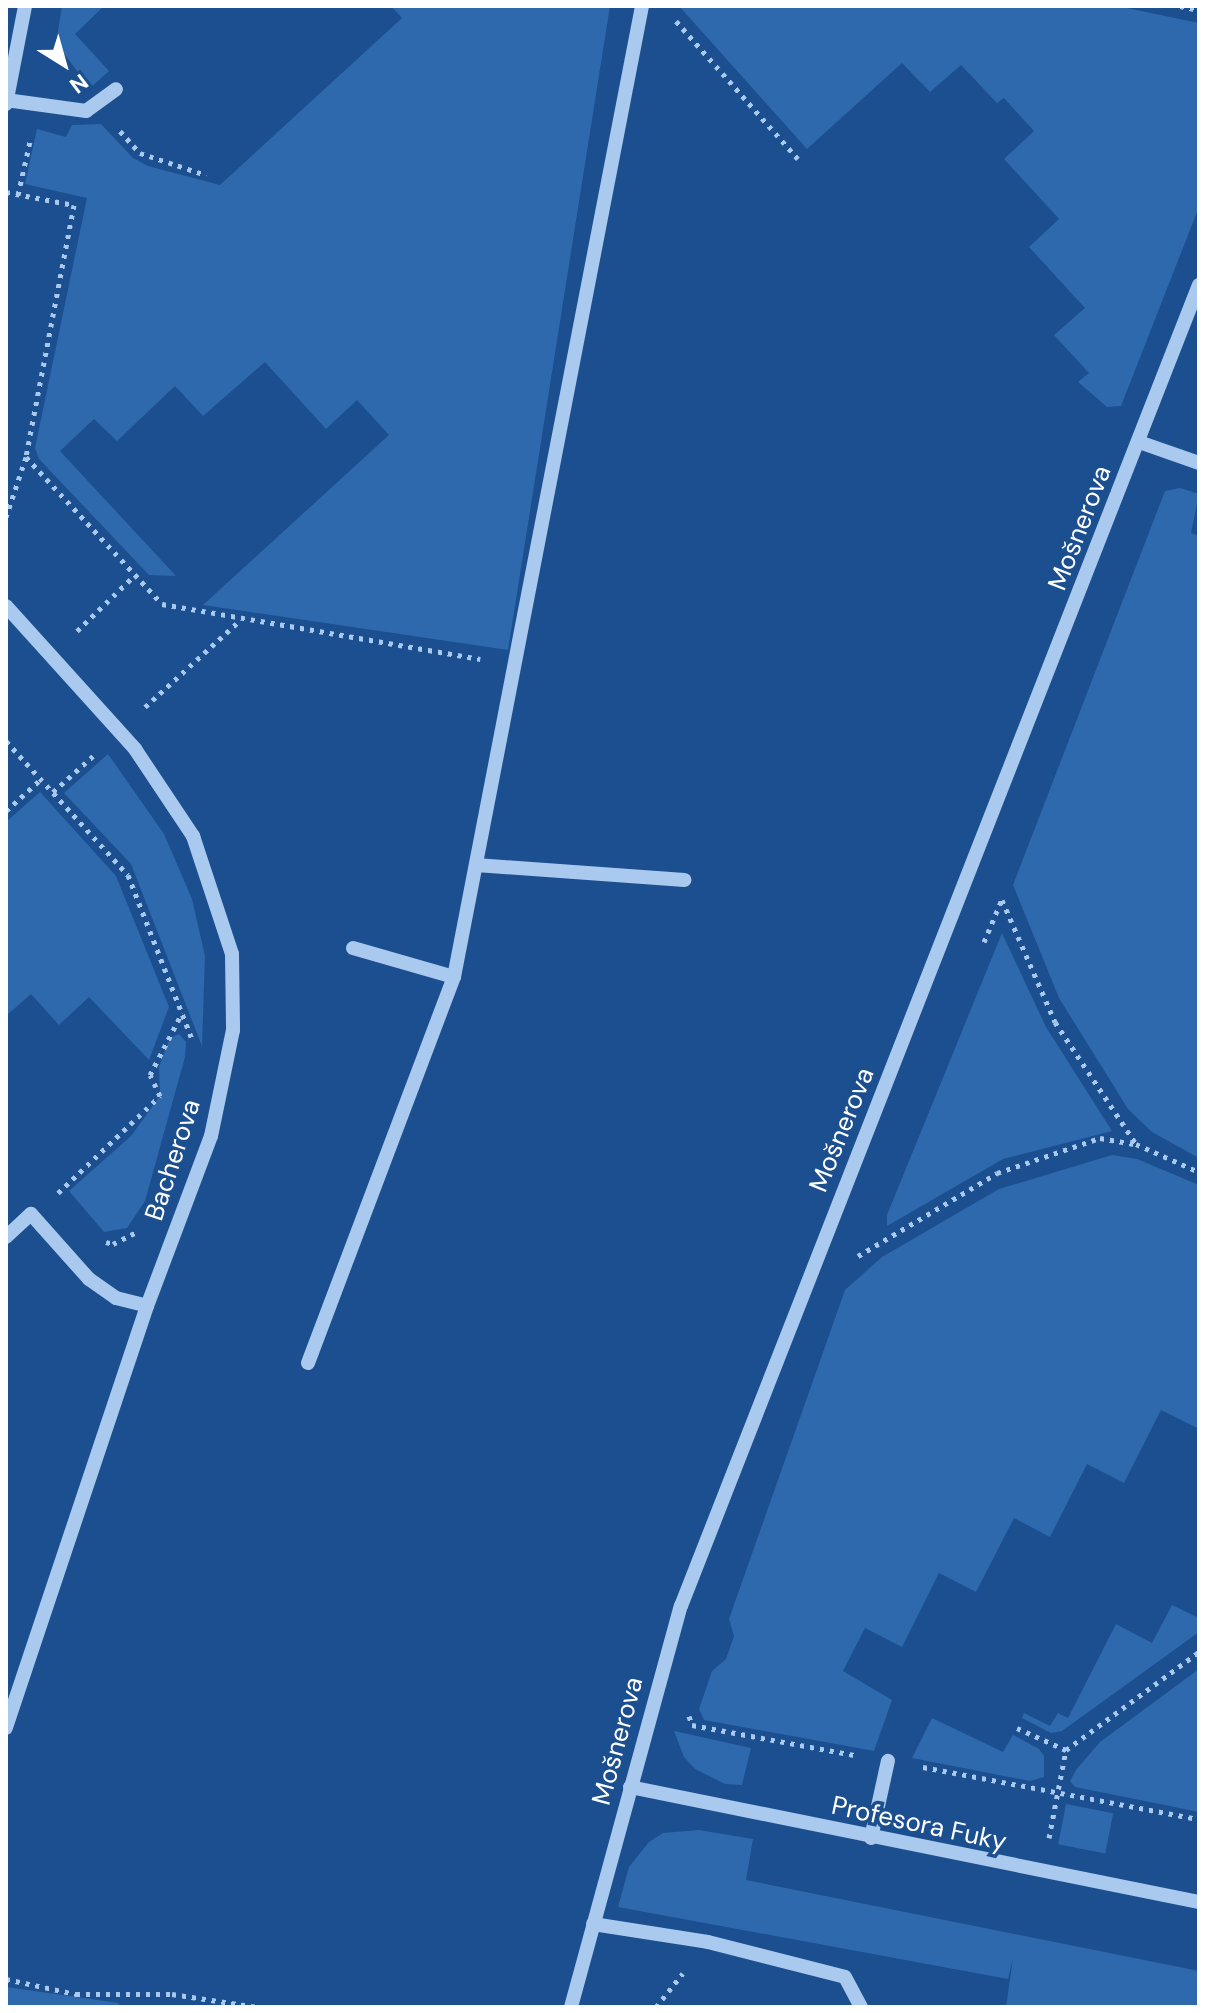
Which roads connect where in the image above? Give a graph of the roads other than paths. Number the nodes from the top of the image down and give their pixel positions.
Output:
1 (25, 6) edge
2 (642, 6) edge
3 (116, 89) dead end
4 (6, 102) edge
5 (1199, 285) edge
6 (1139, 442) junction
7 (1199, 463) edge
8 (6, 606) edge
9 (476, 865) junction
10 (684, 880) dead end
11 (353, 948) dead end
12 (454, 977) junction
13 (6, 1237) edge
14 (147, 1306) junction
15 (308, 1363) dead end
16 (6, 1728) edge
17 (888, 1761) road end
18 (630, 1787) junction
19 (871, 1838) junction
20 (1199, 1902) edge
21 (593, 1924) junction
22 (571, 2007) edge
23 (861, 2007) edge

1 - 4 street
2 - 9 street
3 - 4 street
5 - 6 street, Mošnerova
6 - 7 street
6 - 18 street, Mošnerova
8 - 14 street, Bacherova
9 - 10 street
9 - 12 street
11 - 12 street
12 - 15 street
13 - 14 street
14 - 16 street, Bacherova
17 - 19 street
18 - 19 street, Profesora Fuky
18 - 21 street, Mošnerova
19 - 20 street, Profesora Fuky
21 - 22 street, Mošnerova
21 - 23 street

